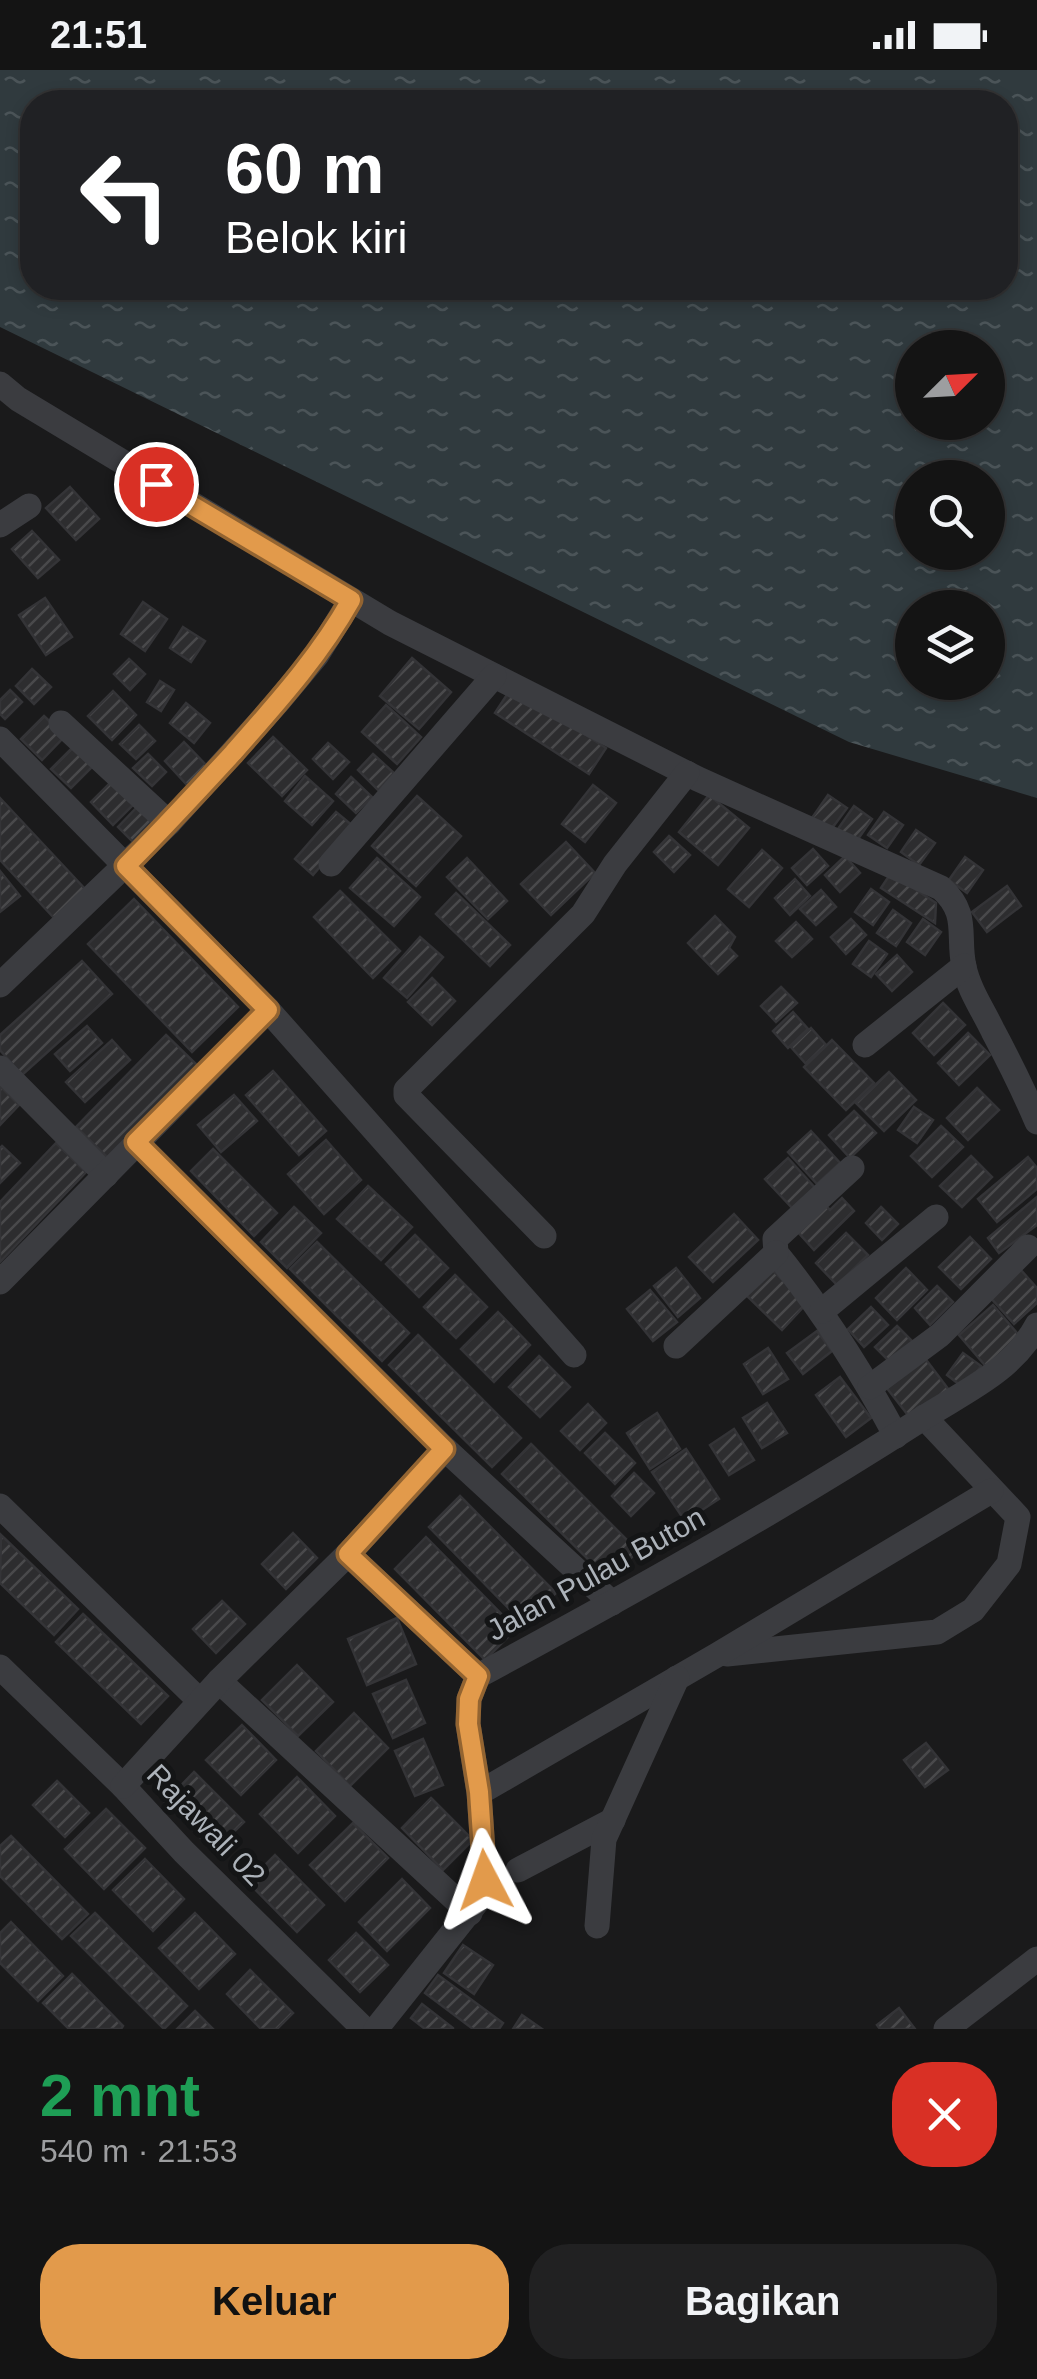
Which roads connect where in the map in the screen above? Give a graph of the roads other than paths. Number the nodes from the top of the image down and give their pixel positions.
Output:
1 (9, 392) edge
2 (28, 506) dead end
3 (0, 525) edge
4 (351, 600) junction
5 (494, 676) junction
6 (61, 723) dead end
7 (0, 739) edge
8 (687, 773) junction
9 (169, 823) junction
10 (330, 864) dead end
11 (126, 866) junction
12 (964, 966) junction
13 (0, 985) edge
14 (268, 1010) junction
15 (865, 1045) dead end
16 (0, 1068) edge
17 (1037, 1122) edge
18 (136, 1142) junction
19 (852, 1168) dead end
20 (106, 1175) junction
21 (936, 1216) dead end
22 (544, 1236) dead end
23 (1028, 1247) dead end
24 (776, 1252) junction
25 (0, 1282) edge
26 (822, 1311) junction
27 (1037, 1325) edge
28 (676, 1346) dead end
29 (574, 1355) dead end
30 (870, 1387) junction
31 (924, 1417) junction
32 (896, 1436) junction
33 (444, 1449) junction
34 (991, 1491) junction
35 (0, 1506) edge
36 (348, 1554) junction
37 (612, 1604) junction
38 (717, 1655) junction
39 (0, 1667) edge
40 (478, 1676) junction
41 (677, 1678) junction
42 (218, 1681) junction
43 (200, 1702) junction
44 (123, 1786) junction
45 (479, 1792) junction
46 (613, 1820) junction
47 (518, 1870) dead end
48 (470, 1914) junction
49 (598, 1926) dead end
50 (1037, 1959) edge
51 (388, 2024) edge
52 (364, 2029) edge
53 (946, 2029) edge

1 - 4 street
2 - 3 street
4 - 5 street
4 - 9 street
5 - 8 street
5 - 10 street
6 - 9 street
7 - 11 street
8 - 12 street
8 - 22 street
9 - 11 street
11 - 13 street
11 - 14 street
12 - 15 street
12 - 17 street
14 - 18 street
14 - 29 street
16 - 20 street
18 - 20 street
18 - 33 street
19 - 24 street
20 - 25 street
21 - 26 street
23 - 30 street
24 - 26 street
24 - 28 street
26 - 30 street
27 - 31 street, Jalan Pulau Buton
30 - 32 street
31 - 32 street, Jalan Pulau Buton
31 - 34 street
32 - 37 street, Jalan Pulau Buton
33 - 36 street
33 - 37 street
34 - 38 street
34 - 38 street
35 - 43 street
36 - 40 street
36 - 42 street
37 - 40 street, Jalan Pulau Buton
38 - 41 street
39 - 44 street, Rajawali 02
40 - 45 street, Jalan Pulau Buton
41 - 45 street
41 - 46 street
42 - 43 street
42 - 48 street
43 - 44 street
44 - 52 street, Rajawali 02
45 - 48 street, Jalan Pulau Buton
46 - 47 street
46 - 49 street
48 - 51 street, Jalan Pulau Buton
50 - 53 street

